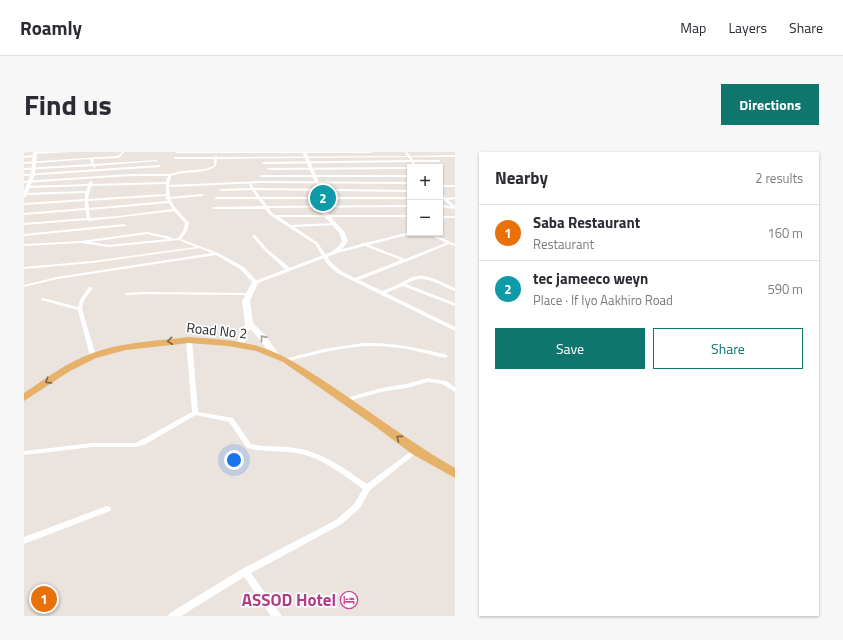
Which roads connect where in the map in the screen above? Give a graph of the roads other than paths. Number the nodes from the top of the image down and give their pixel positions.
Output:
1 (71, 152) edge
2 (123, 152) edge
3 (176, 152) edge
4 (215, 152) edge
5 (261, 152) edge
6 (371, 152) edge
7 (406, 152) edge
8 (449, 152) edge
9 (35, 154) edge
10 (454, 156) edge
11 (24, 157) edge
12 (410, 157) junction
13 (90, 158) junction
14 (175, 158) dead end
15 (216, 158) junction
16 (261, 158) junction
17 (306, 159) edge
18 (157, 161) dead end
19 (24, 162) edge
20 (33, 162) junction
21 (413, 162) junction
22 (438, 162) dead end
23 (263, 163) dead end
24 (93, 164) junction
25 (160, 166) dead end
26 (34, 168) junction
27 (407, 168) edge
28 (24, 169) edge
29 (94, 170) junction
30 (268, 170) dead end
31 (33, 174) junction
32 (24, 175) edge
33 (170, 175) junction
34 (261, 176) dead end
35 (313, 176) junction
36 (407, 176) edge
37 (94, 178) junction
38 (31, 181) junction
39 (24, 182) edge
40 (250, 182) junction
41 (316, 182) junction
42 (407, 183) edge
43 (90, 184) junction
44 (168, 184) junction
45 (443, 186) edge
46 (455, 186) edge
47 (253, 189) junction
48 (320, 189) junction
49 (222, 190) dead end
50 (407, 190) edge
51 (26, 191) edge
52 (86, 192) junction
53 (202, 195) dead end
54 (167, 196) junction
55 (260, 197) junction
56 (216, 198) dead end
57 (322, 198) junction
58 (407, 198) edge
59 (455, 198) edge
60 (445, 199) joint
61 (85, 201) junction
62 (169, 202) junction
63 (24, 204) edge
64 (266, 206) junction
65 (324, 206) junction
66 (407, 206) edge
67 (443, 206) edge
68 (454, 207) edge
69 (214, 208) dead end
70 (87, 210) junction
71 (174, 210) junction
72 (24, 214) edge
73 (326, 215) junction
74 (274, 216) junction
75 (407, 216) edge
76 (443, 217) edge
77 (455, 217) edge
78 (89, 220) junction
79 (24, 224) edge
80 (334, 224) junction
81 (124, 225) dead end
82 (290, 226) junction
83 (407, 234) edge
84 (24, 235) edge
85 (254, 236) dead end
86 (435, 236) edge
87 (173, 239) junction
88 (179, 239) junction
89 (81, 242) junction
90 (449, 243) junction
91 (363, 244) junction
92 (24, 245) edge
93 (455, 245) edge
94 (198, 247) junction
95 (333, 253) junction
96 (217, 254) junction
97 (324, 256) junction
98 (406, 261) junction
99 (24, 268) edge
100 (288, 269) junction
101 (356, 280) junction
102 (255, 282) junction
103 (403, 284) junction
104 (24, 286) edge
105 (91, 288) dead end
106 (455, 290) edge
107 (382, 293) junction
108 (126, 294) dead end
109 (248, 294) junction
110 (43, 299) dead end
111 (455, 306) edge
112 (80, 310) junction
113 (249, 324) junction
114 (455, 328) edge
115 (189, 340) junction
116 (241, 345) junction
117 (275, 355) junction
118 (94, 356) junction
119 (444, 356) dead end
120 (286, 360) junction
121 (455, 390) edge
122 (24, 398) edge
123 (345, 400) junction
124 (194, 413) junction
125 (416, 451) junction
126 (24, 453) edge
127 (455, 474) edge
128 (368, 488) junction
129 (107, 509) dead end
130 (24, 541) edge
131 (246, 572) junction
132 (173, 616) edge
133 (277, 616) edge

1 - 9 street
2 - 13 street
3 - 4 street
4 - 5 street
4 - 15 street
5 - 16 street
5 - 17 street
6 - 17 street
7 - 12 street
8 - 10 street
9 - 11 street
9 - 20 street
10 - 12 street
12 - 17 street
12 - 21 street
13 - 20 street
13 - 24 street
14 - 15 street
15 - 16 street
15 - 33 street
16 - 17 street
17 - 21 street
17 - 23 street
17 - 27 street
17 - 30 street
17 - 35 street
18 - 24 street
19 - 20 street
20 - 26 street
21 - 22 street
24 - 26 street
24 - 29 street
25 - 29 street
26 - 28 street
26 - 31 street
29 - 31 street
29 - 37 street
31 - 32 street
31 - 38 street
33 - 37 street
33 - 44 street
34 - 35 street
35 - 36 street
35 - 41 street
37 - 38 street
37 - 43 street
38 - 39 street
38 - 51 street
40 - 41 street
40 - 44 street
40 - 47 street
41 - 42 street
41 - 48 street
43 - 44 street
43 - 51 street
43 - 52 street
44 - 54 street
45 - 46 street
47 - 48 street
47 - 49 street
47 - 55 street
48 - 50 street
48 - 57 street
51 - 52 street
52 - 61 street
53 - 54 street
54 - 61 street
54 - 62 street
55 - 56 street
55 - 57 street
55 - 64 street
57 - 58 street
57 - 65 street
59 - 60 street
60 - 68 street
61 - 63 street
61 - 70 street
62 - 70 street
62 - 71 street
64 - 65 street
64 - 69 street
64 - 74 street
65 - 66 street
65 - 73 street
67 - 68 street
70 - 72 street
70 - 78 street
71 - 78 street
71 - 88 street
73 - 74 street
73 - 75 street
73 - 80 street
74 - 82 street
76 - 77 street
78 - 79 street
80 - 82 street
80 - 95 street
81 - 84 street
82 - 97 street
83 - 91 street
85 - 100 street
86 - 90 street
87 - 88 street
87 - 89 street
87 - 89 street
88 - 94 street
89 - 92 street
90 - 93 street
90 - 98 street
91 - 95 street
91 - 98 street
94 - 96 street
94 - 99 street
95 - 97 street
96 - 102 street
96 - 104 street
97 - 100 street
97 - 101 street
98 - 101 street
100 - 102 street
101 - 107 street
102 - 109 street
103 - 106 street
103 - 107 street
103 - 111 street
105 - 112 street
107 - 114 street
108 - 109 street
109 - 113 street
110 - 112 street
112 - 118 street
113 - 116 street
117 -> 113 street
115 - 116 main road, Road No 2
115 -> 118 main road, Road No 2
115 - 124 street
116 - 117 main road, Road No 2
117 - 120 main road, Road No 2
118 -> 122 main road, Road No 2
119 - 120 street
120 - 123 main road, Road No 2
121 - 123 street
125 -> 123 main road, Road No 2
124 - 126 street
124 - 128 street
125 - 127 main road, Road No 2
125 - 128 street
128 - 131 street
129 - 130 street
131 - 132 street
131 - 133 street

